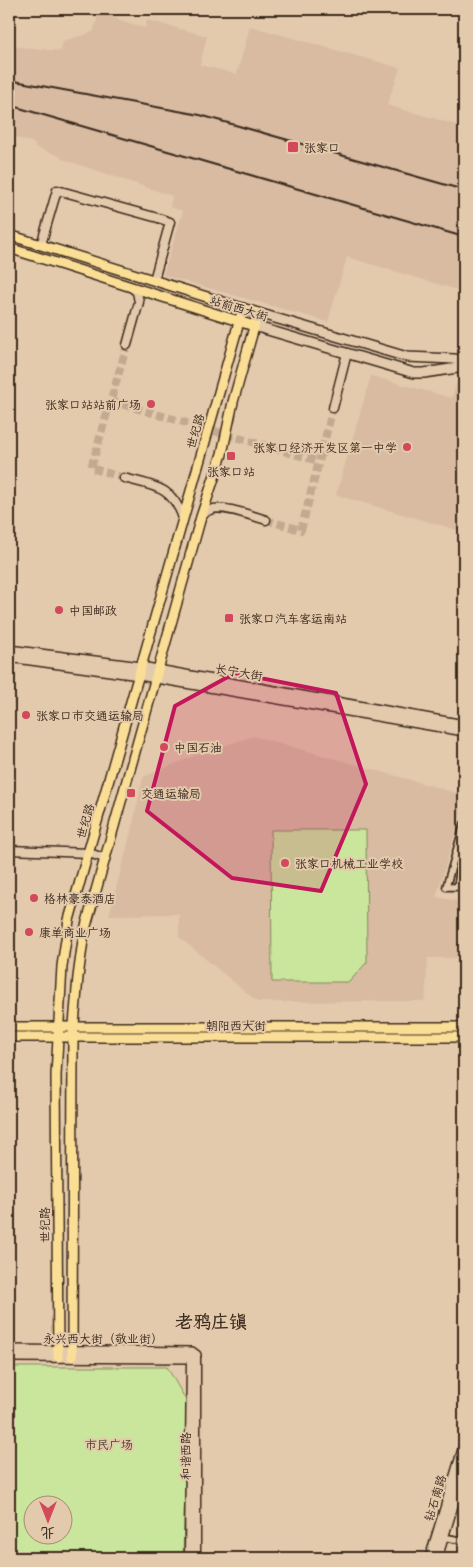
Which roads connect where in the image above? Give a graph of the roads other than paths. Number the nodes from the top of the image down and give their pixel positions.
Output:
1 (9, 235) edge
2 (41, 245) junction
3 (9, 248) edge
4 (89, 259) junction
5 (85, 272) junction
6 (154, 280) junction
7 (131, 287) junction
8 (243, 308) junction
9 (258, 313) junction
10 (240, 321) junction
11 (254, 326) junction
12 (127, 345) tunnel mouth
13 (347, 353) junction
14 (464, 361) edge
15 (464, 366) edge
16 (219, 395) junction
17 (234, 399) junction
18 (333, 408) tunnel mouth
19 (124, 478) tunnel mouth
20 (266, 520) tunnel mouth
21 (182, 522) junction
22 (198, 527) junction
23 (9, 650) edge
24 (9, 657) edge
25 (140, 671) junction
26 (156, 674) junction
27 (464, 725) edge
28 (464, 731) edge
29 (464, 824) edge
30 (464, 848) edge
31 (9, 850) edge
32 (88, 853) junction
33 (104, 858) junction
34 (9, 1027) edge
35 (58, 1027) junction
36 (73, 1027) junction
37 (464, 1027) edge
38 (57, 1037) junction
39 (72, 1037) junction
40 (464, 1037) edge
41 (9, 1038) edge
42 (9, 1350) edge
43 (58, 1354) junction
44 (72, 1354) junction
45 (194, 1356) junction
46 (9, 1357) edge
47 (464, 1446) edge
48 (464, 1469) edge
49 (444, 1537) junction
50 (464, 1541) edge
51 (189, 1558) edge
52 (196, 1558) edge
53 (430, 1558) edge
54 (437, 1558) edge

1 - 2 main road, 站前西大街
2 - 4 main road, 站前西大街
2 - 6 street
3 - 5 main road, 站前西大街
4 - 5 main road
4 - 6 main road, 站前西大街
5 - 7 main road, 站前西大街
6 - 8 main road, 站前西大街
7 - 10 main road, 站前西大街
7 - 12 street
8 - 9 main road, 站前西大街
8 - 10 main road, 世纪路
9 - 11 main road
9 - 14 main road, 站前西大街
10 - 11 main road, 站前西大街
10 - 16 main road, 世纪路
11 - 13 main road, 站前西大街
11 - 17 main road
13 - 15 main road, 站前西大街
13 - 18 street
16 - 17 main road
16 - 21 main road, 世纪路
17 - 22 main road
19 - 21 street
20 - 22 street
21 - 22 main road
21 - 25 main road, 世纪路
22 - 26 main road
23 - 25 main road, 长宁大街
24 - 25 main road, 长宁大街
25 - 26 main road, 长宁大街
25 - 32 main road, 世纪路
26 - 27 main road, 长宁大街
26 - 28 main road, 长宁大街
26 - 33 main road
29 - 30 street
31 - 32 street
32 - 33 street
32 - 35 main road, 世纪路
33 - 36 main road
34 - 35 main road, 朝阳西大街
35 - 36 main road, 朝阳西大街
35 - 38 main road, 世纪路
36 - 37 main road, 朝阳西大街
36 - 39 main road
38 - 39 main road, 朝阳西大街
38 - 41 main road, 朝阳西大街
38 - 43 main road, 世纪路
39 - 40 main road, 朝阳西大街
39 - 44 main road
42 - 43 main road, 永兴西大街（敬业街）
43 - 44 main road, 永兴西大街（敬业街）
43 - 46 main road, 永兴西大街（敬业街）
44 - 45 main road, 永兴西大街（敬业街）
45 - 51 street, 和谐西路
45 - 52 street, 和谐西路
47 - 53 main road, 钻石南路
48 - 49 main road, 钻石南路
49 - 50 street
49 - 54 main road, 钻石南路

